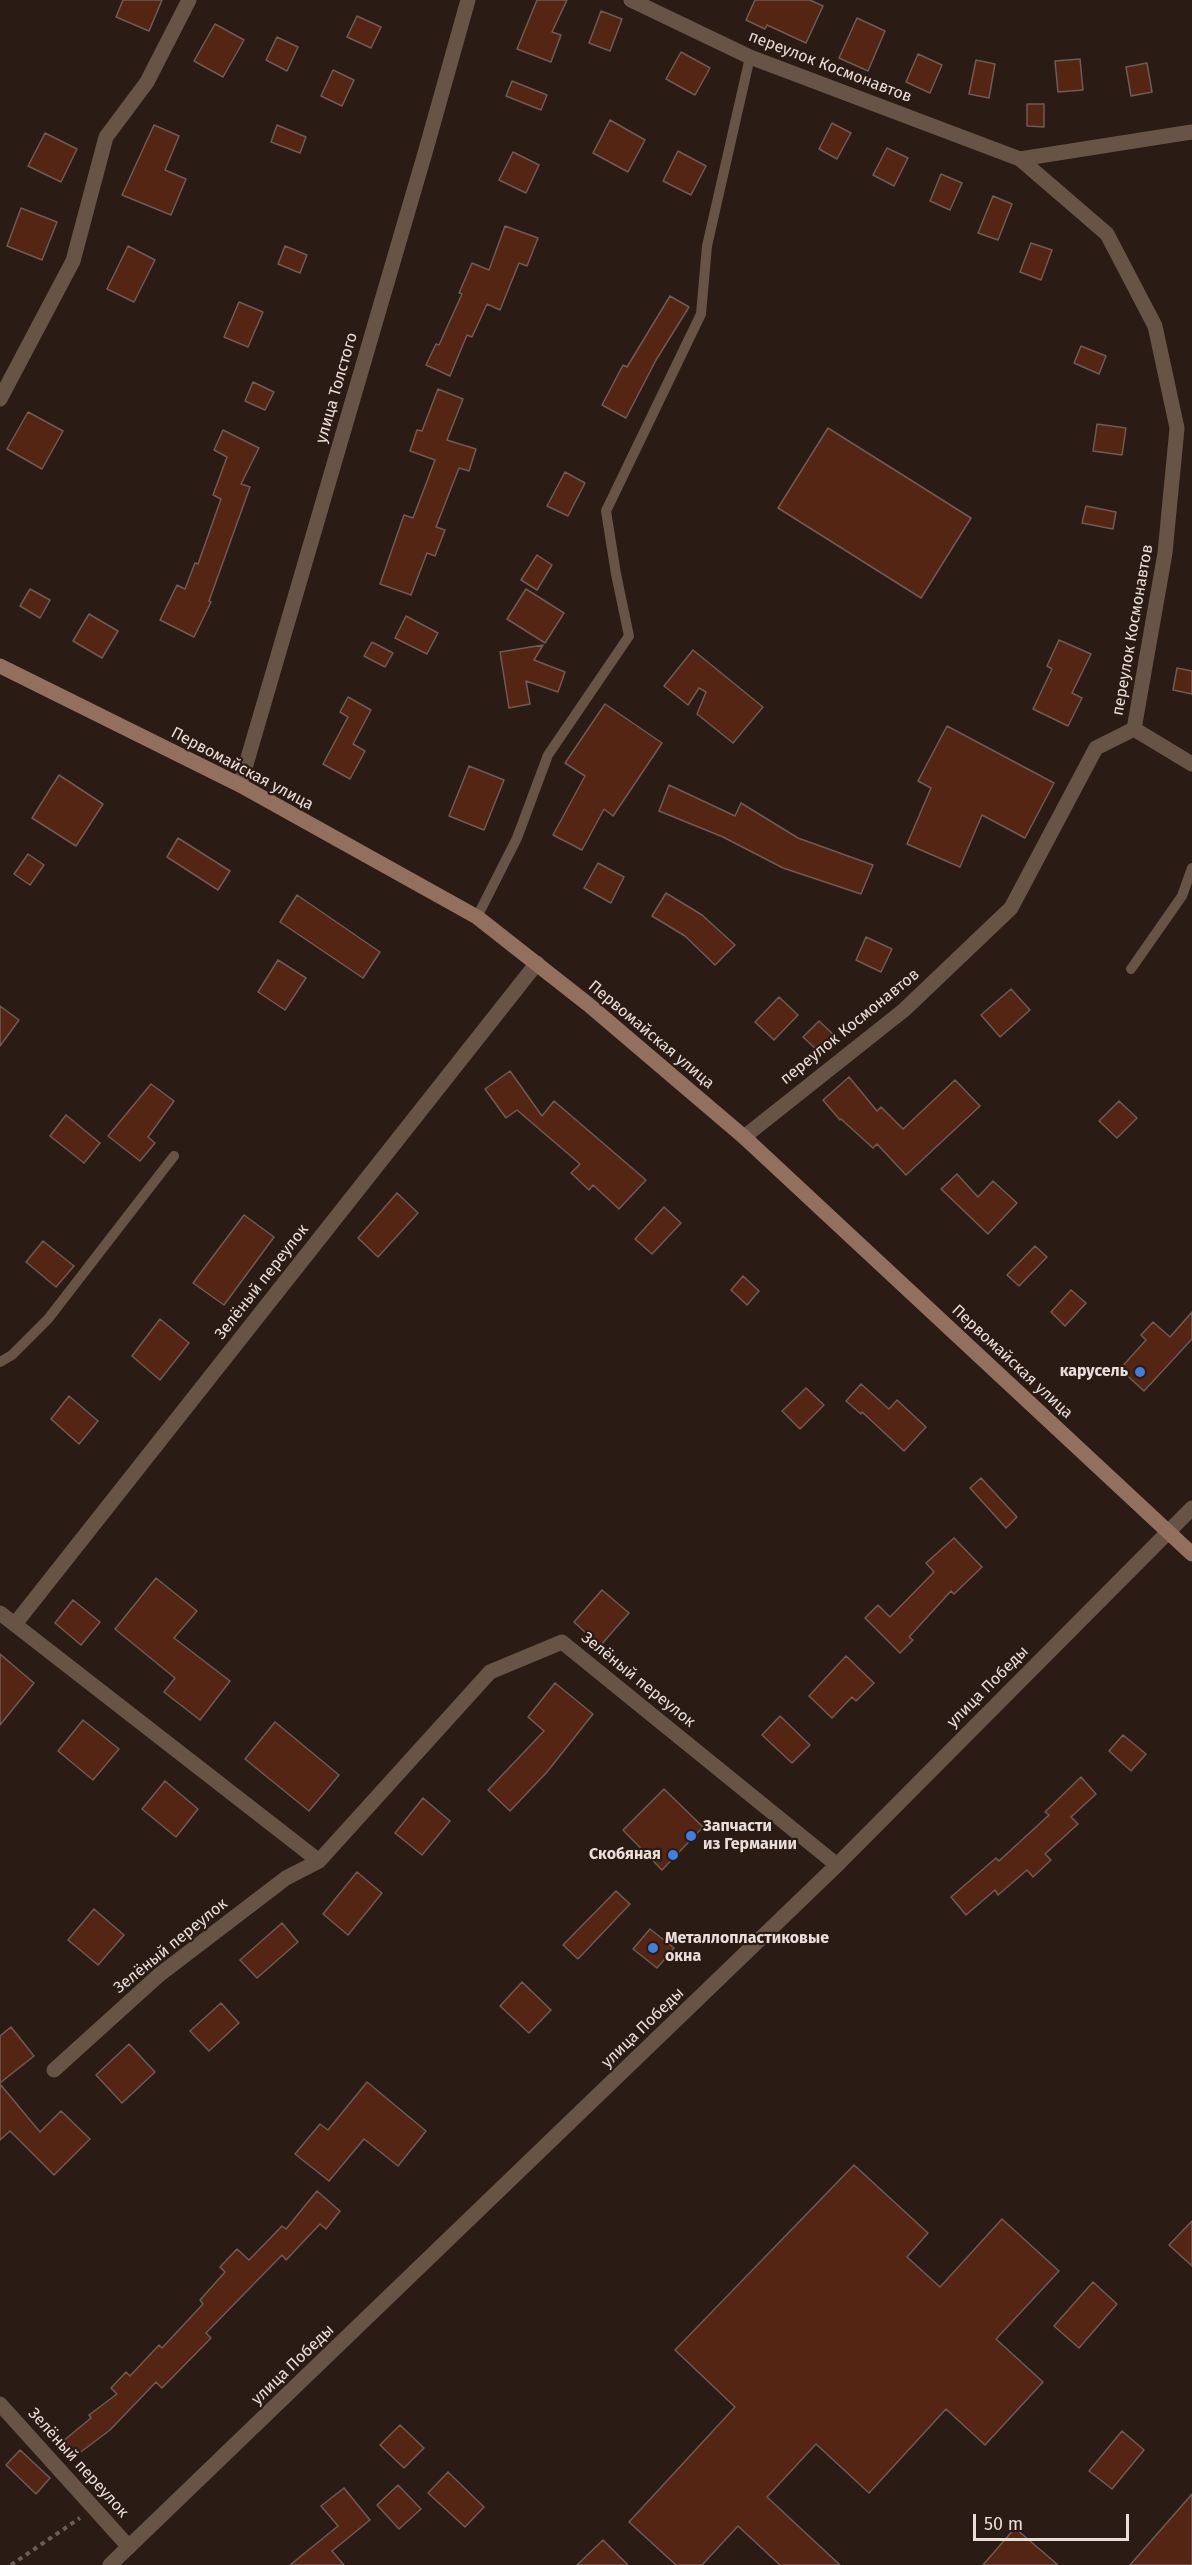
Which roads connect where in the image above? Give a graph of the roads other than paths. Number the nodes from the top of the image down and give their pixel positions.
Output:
1 (189, 0) edge
2 (468, 0) edge
3 (631, 0) edge
4 (750, 57) junction
5 (1192, 132) edge
6 (1020, 159) junction
7 (0, 399) edge
8 (0, 666) edge
9 (1134, 729) junction
10 (1192, 764) edge
11 (240, 785) junction
12 (1192, 868) edge
13 (477, 917) junction
14 (537, 963) junction
15 (1131, 969) dead end
16 (744, 1137) junction
17 (174, 1156) dead end
18 (0, 1362) edge
19 (1192, 1508) edge
20 (1169, 1532) junction
21 (1192, 1554) edge
22 (0, 1613) edge
23 (15, 1624) junction
24 (319, 1861) junction
25 (837, 1865) junction
26 (54, 2070) dead end
27 (0, 2404) edge
28 (129, 2547) junction
29 (110, 2565) edge

1 - 7 street
2 - 11 street, улица Толстого
3 - 4 street, переулок Космонавтов
4 - 6 street, переулок Космонавтов
4 - 13 lane
5 - 6 street, переулок Космонавтов
6 - 9 street, переулок Космонавтов
8 - 11 main road, Первомайская улица
9 - 10 street
9 - 16 street, переулок Космонавтов
11 - 13 main road, Первомайская улица
12 - 15 lane
13 - 14 main road, Первомайская улица
14 - 16 main road, Первомайская улица
14 - 23 street, Зелёный переулок
16 - 20 main road, Первомайская улица
17 - 18 lane
19 - 20 street, улица Победы
20 - 21 main road, Первомайская улица
20 - 25 street, улица Победы
22 - 23 street
23 - 24 street
24 - 25 street, Зелёный переулок
24 - 26 street, Зелёный переулок
25 - 28 street, улица Победы
27 - 28 street, Зелёный переулок
28 - 29 street, улица Победы

